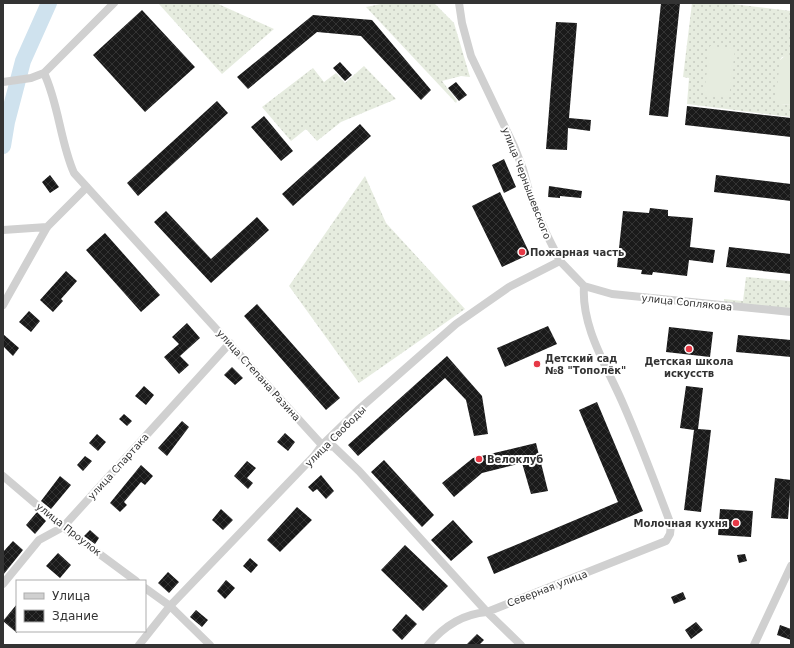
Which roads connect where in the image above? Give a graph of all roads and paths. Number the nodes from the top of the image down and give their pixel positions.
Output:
1 (114, 3) edge
2 (459, 3) edge
3 (44, 73) junction
4 (6, 82) edge
5 (87, 187) junction
6 (47, 227) junction
7 (3, 230) edge
8 (560, 261) junction
9 (584, 286) junction
10 (3, 306) edge
11 (791, 312) edge
12 (230, 343) junction
13 (322, 445) junction
14 (3, 476) edge
15 (63, 526) junction
16 (791, 566) edge
17 (135, 580) edge
18 (3, 584) edge
19 (146, 589) edge
20 (170, 606) junction
21 (487, 612) junction
22 (138, 645) edge
23 (210, 645) edge
24 (428, 645) edge
25 (521, 645) edge
26 (754, 645) edge

1 - 3 street
2 - 8 street, улица Чернышевского
3 - 4 street
3 - 5 street, улица Степана Разина
5 - 6 street
5 - 12 street, улица Степана Разина
6 - 7 street
6 - 10 street
8 - 9 street, улица Чернышевского
8 - 13 street, улица Свободы
9 - 11 street, улица Соплякова
9 - 21 street, Северная улица
12 - 13 street, улица Степана Разина
12 - 15 street, улица Спартака
13 - 20 street, улица Свободы
13 - 21 street, улица Степана Разина
14 - 15 street, улица Проулок
15 - 17 street, улица Проулок
15 - 18 street, улица Спартака
16 - 26 street
19 - 20 street
20 - 22 street, улица Свободы
20 - 23 street
21 - 24 street, Северная улица
21 - 25 street, улица Степана Разина

